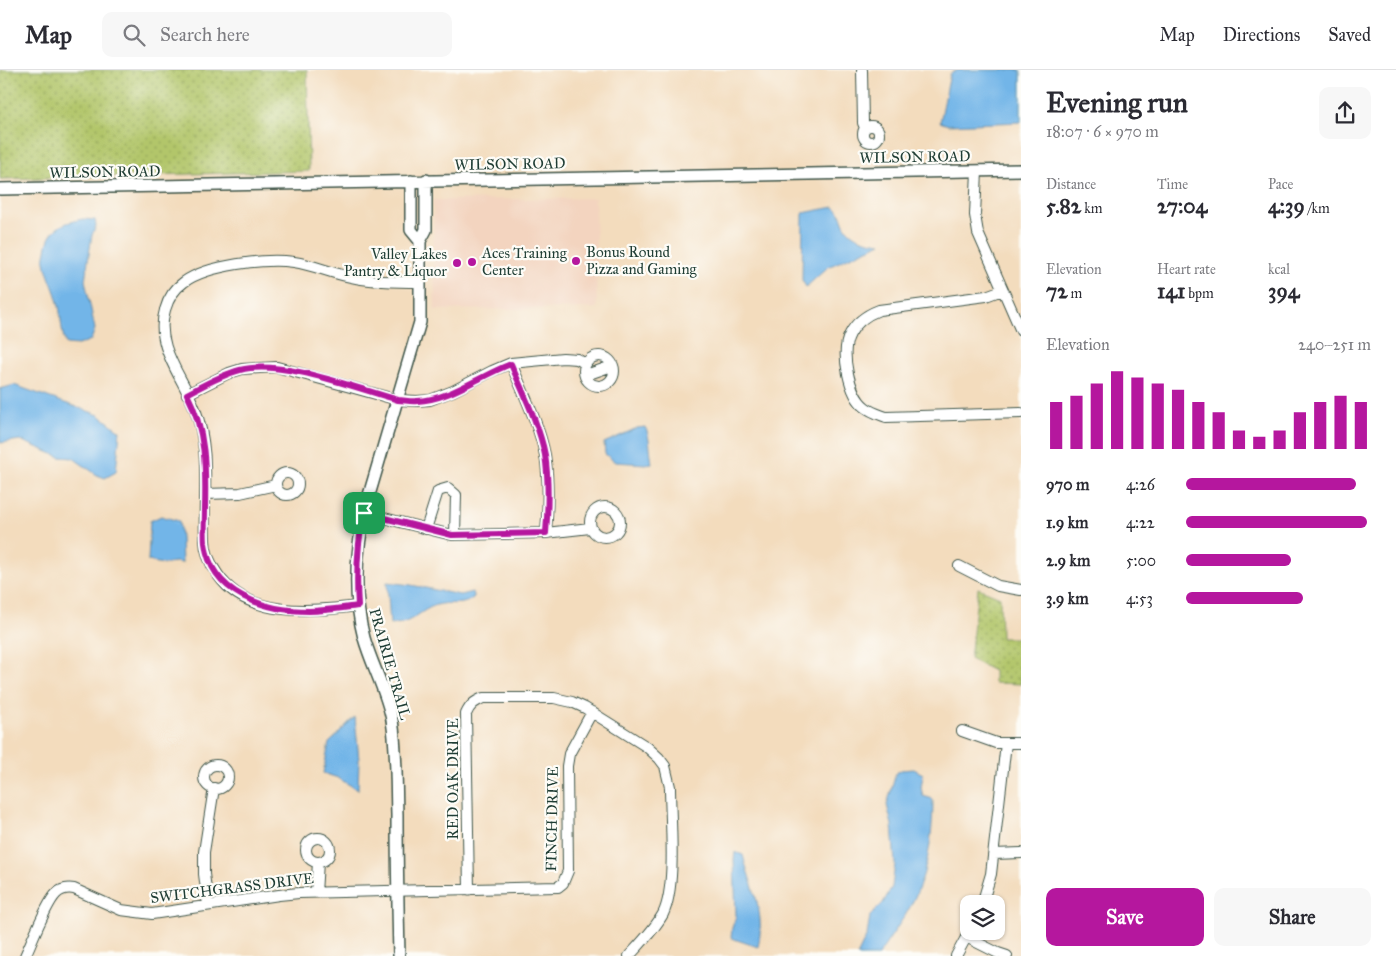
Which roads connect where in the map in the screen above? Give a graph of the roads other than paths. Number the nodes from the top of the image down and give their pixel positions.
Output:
1 (862, 70) edge
2 (865, 128) dead end
3 (1021, 170) edge
4 (976, 171) junction
5 (426, 180) junction
6 (411, 181) junction
7 (0, 189) edge
8 (420, 241) junction
9 (420, 282) junction
10 (1002, 290) junction
11 (1021, 331) edge
12 (511, 364) junction
13 (612, 366) junction
14 (586, 370) junction
15 (187, 394) junction
16 (398, 400) junction
17 (1021, 413) edge
18 (276, 485) dead end
19 (205, 494) junction
20 (364, 513) junction
21 (590, 528) dead end
22 (426, 529) junction
23 (546, 533) junction
24 (455, 535) junction
25 (959, 566) dead end
26 (1021, 590) edge
27 (358, 606) junction
28 (592, 712) junction
29 (962, 731) dead end
30 (1006, 743) junction
31 (1021, 743) edge
32 (214, 788) dead end
33 (1021, 853) edge
34 (994, 854) junction
35 (318, 862) dead end
36 (469, 890) junction
37 (398, 891) junction
38 (316, 892) junction
39 (985, 895) edge
40 (208, 905) junction
41 (965, 940) edge
42 (977, 940) edge
43 (25, 956) edge
44 (399, 956) edge
45 (629, 956) edge
46 (956, 956) edge
47 (1007, 956) edge

1 - 2 street
3 - 4 street, WILSON ROAD
4 - 5 street, WILSON ROAD
4 - 10 street
5 - 6 street, WILSON ROAD
5 - 8 street, PRAIRIE TRAIL
6 - 7 street, WILSON ROAD
6 - 8 street
8 - 9 street, PRAIRIE TRAIL
9 - 15 street
9 - 16 street, PRAIRIE TRAIL
10 - 11 street
10 - 17 street
12 - 14 street
12 - 16 street
12 - 23 street
13 - 14 street
13 - 14 street
13 - 14 street
15 - 16 street
15 - 19 street
16 - 20 street, PRAIRIE TRAIL
18 - 19 street
19 - 27 street
20 - 22 street
20 - 27 street, PRAIRIE TRAIL
21 - 23 street
22 - 24 street
22 - 24 street
23 - 24 street
25 - 26 street
27 - 37 street, PRAIRIE TRAIL
28 - 36 street, FINCH DRIVE
28 - 36 street, RED OAK DRIVE
28 - 45 street
29 - 30 street
30 - 31 street
30 - 34 street
32 - 40 street
33 - 34 street
34 - 39 street
35 - 38 street
36 - 37 street, FINCH DRIVE
37 - 38 street, SWITCHGRASS DRIVE
37 - 44 street, PRAIRIE TRAIL
38 - 40 street, SWITCHGRASS DRIVE
40 - 43 street, SWITCHGRASS DRIVE
41 - 46 street
42 - 47 street

